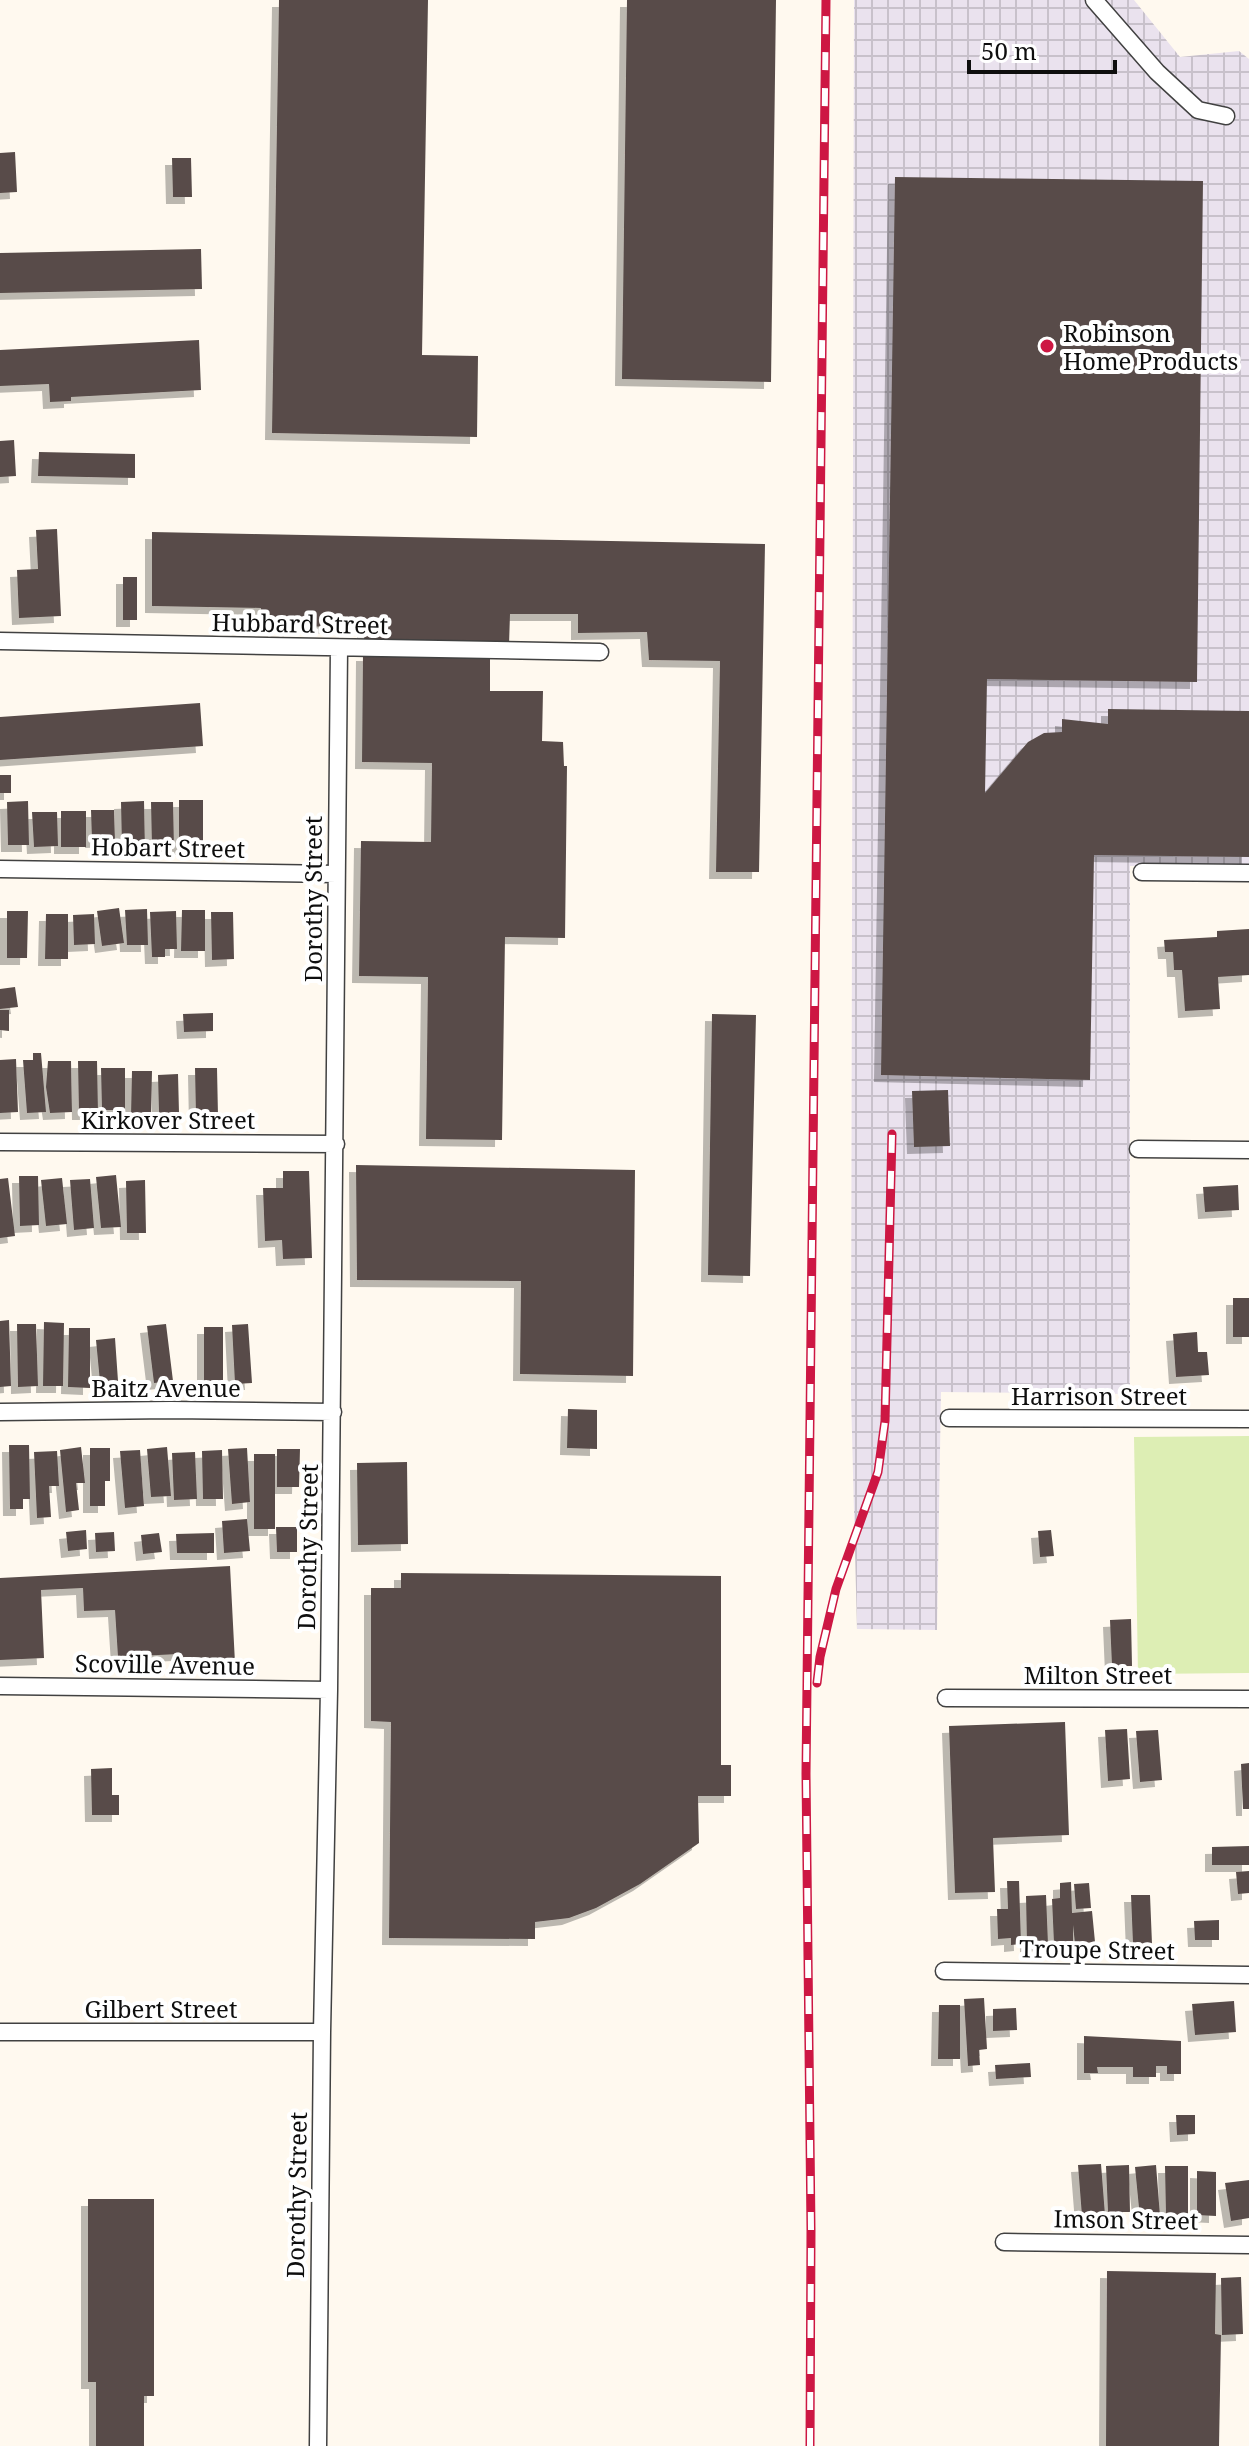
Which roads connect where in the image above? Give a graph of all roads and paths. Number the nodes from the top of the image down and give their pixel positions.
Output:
1 (1094, 0) edge
2 (1226, 116) dead end
3 (0, 641) edge
4 (339, 648) junction
5 (600, 652) dead end
6 (0, 869) edge
7 (1142, 872) dead end
8 (1249, 873) edge
9 (336, 874) junction
10 (0, 1142) edge
11 (336, 1144) junction
12 (1138, 1149) dead end
13 (1249, 1150) edge
14 (0, 1412) edge
15 (333, 1412) junction
16 (949, 1418) dead end
17 (1249, 1419) edge
18 (0, 1686) edge
19 (329, 1690) junction
20 (946, 1698) dead end
21 (1249, 1699) edge
22 (944, 1971) dead end
23 (1249, 1975) edge
24 (0, 2032) edge
25 (322, 2032) junction
26 (1004, 2242) dead end
27 (1249, 2245) edge
28 (318, 2446) edge

1 - 2 street
3 - 4 street, Hubbard Street
4 - 5 street, Hubbard Street
4 - 9 street, Dorothy Street
6 - 9 street, Hobart Street
7 - 8 street
9 - 11 street, Dorothy Street
10 - 11 street, Kirkover Street
11 - 15 street, Dorothy Street
12 - 13 street
14 - 15 street, Baitz Avenue
15 - 19 street, Dorothy Street
16 - 17 street, Harrison Street
18 - 19 street, Scoville Avenue
19 - 25 street, Dorothy Street
20 - 21 street, Milton Street
22 - 23 street, Troupe Street
24 - 25 street, Gilbert Street
25 - 28 street, Dorothy Street
26 - 27 street, Imson Street

